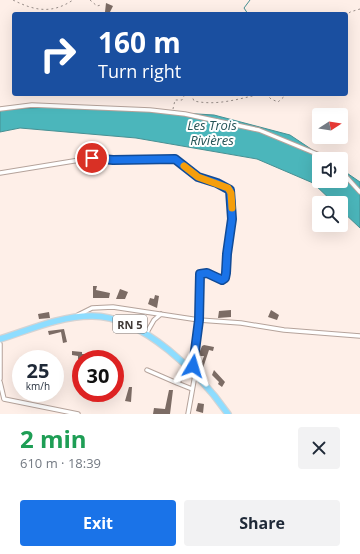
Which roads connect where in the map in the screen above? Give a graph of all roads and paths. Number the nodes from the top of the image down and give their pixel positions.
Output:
1 (13, 0) edge
2 (73, 0) edge
3 (90, 0) edge
4 (101, 5) dead end
5 (360, 9) edge
6 (348, 14) edge
7 (184, 96) edge
8 (192, 96) edge
9 (254, 96) edge
10 (268, 96) edge
11 (285, 96) edge
12 (0, 109) edge
13 (172, 113) junction
14 (312, 152) edge
15 (0, 173) edge
16 (348, 179) edge
17 (360, 192) edge
18 (161, 314) junction
19 (73, 317) junction
20 (199, 320) junction
21 (146, 334) junction
22 (360, 336) edge
23 (0, 339) edge
24 (0, 344) edge
25 (147, 370) dead end
26 (192, 371) junction
27 (0, 380) edge
28 (177, 383) junction
29 (192, 389) junction
30 (2, 398) edge
31 (78, 414) edge
32 (188, 414) edge
33 (228, 414) edge

1 - 2 path
3 - 4 path
5 - 6 path
7 - 13 path
8 - 9 path
10 - 11 path
12 - 13 street
13 - 14 street
15 - 20 street
16 - 17 street
18 - 19 street
18 - 20 street
18 - 21 street
19 - 21 main road, RN 5
19 - 23 main road, RN 5
20 - 22 street
20 - 26 street
21 - 26 main road, RN 5
24 - 27 street
25 - 28 street
26 - 28 street
26 - 29 street
26 - 33 main road, RN 5
27 - 30 street
28 - 29 street
29 - 32 street
30 - 31 street

